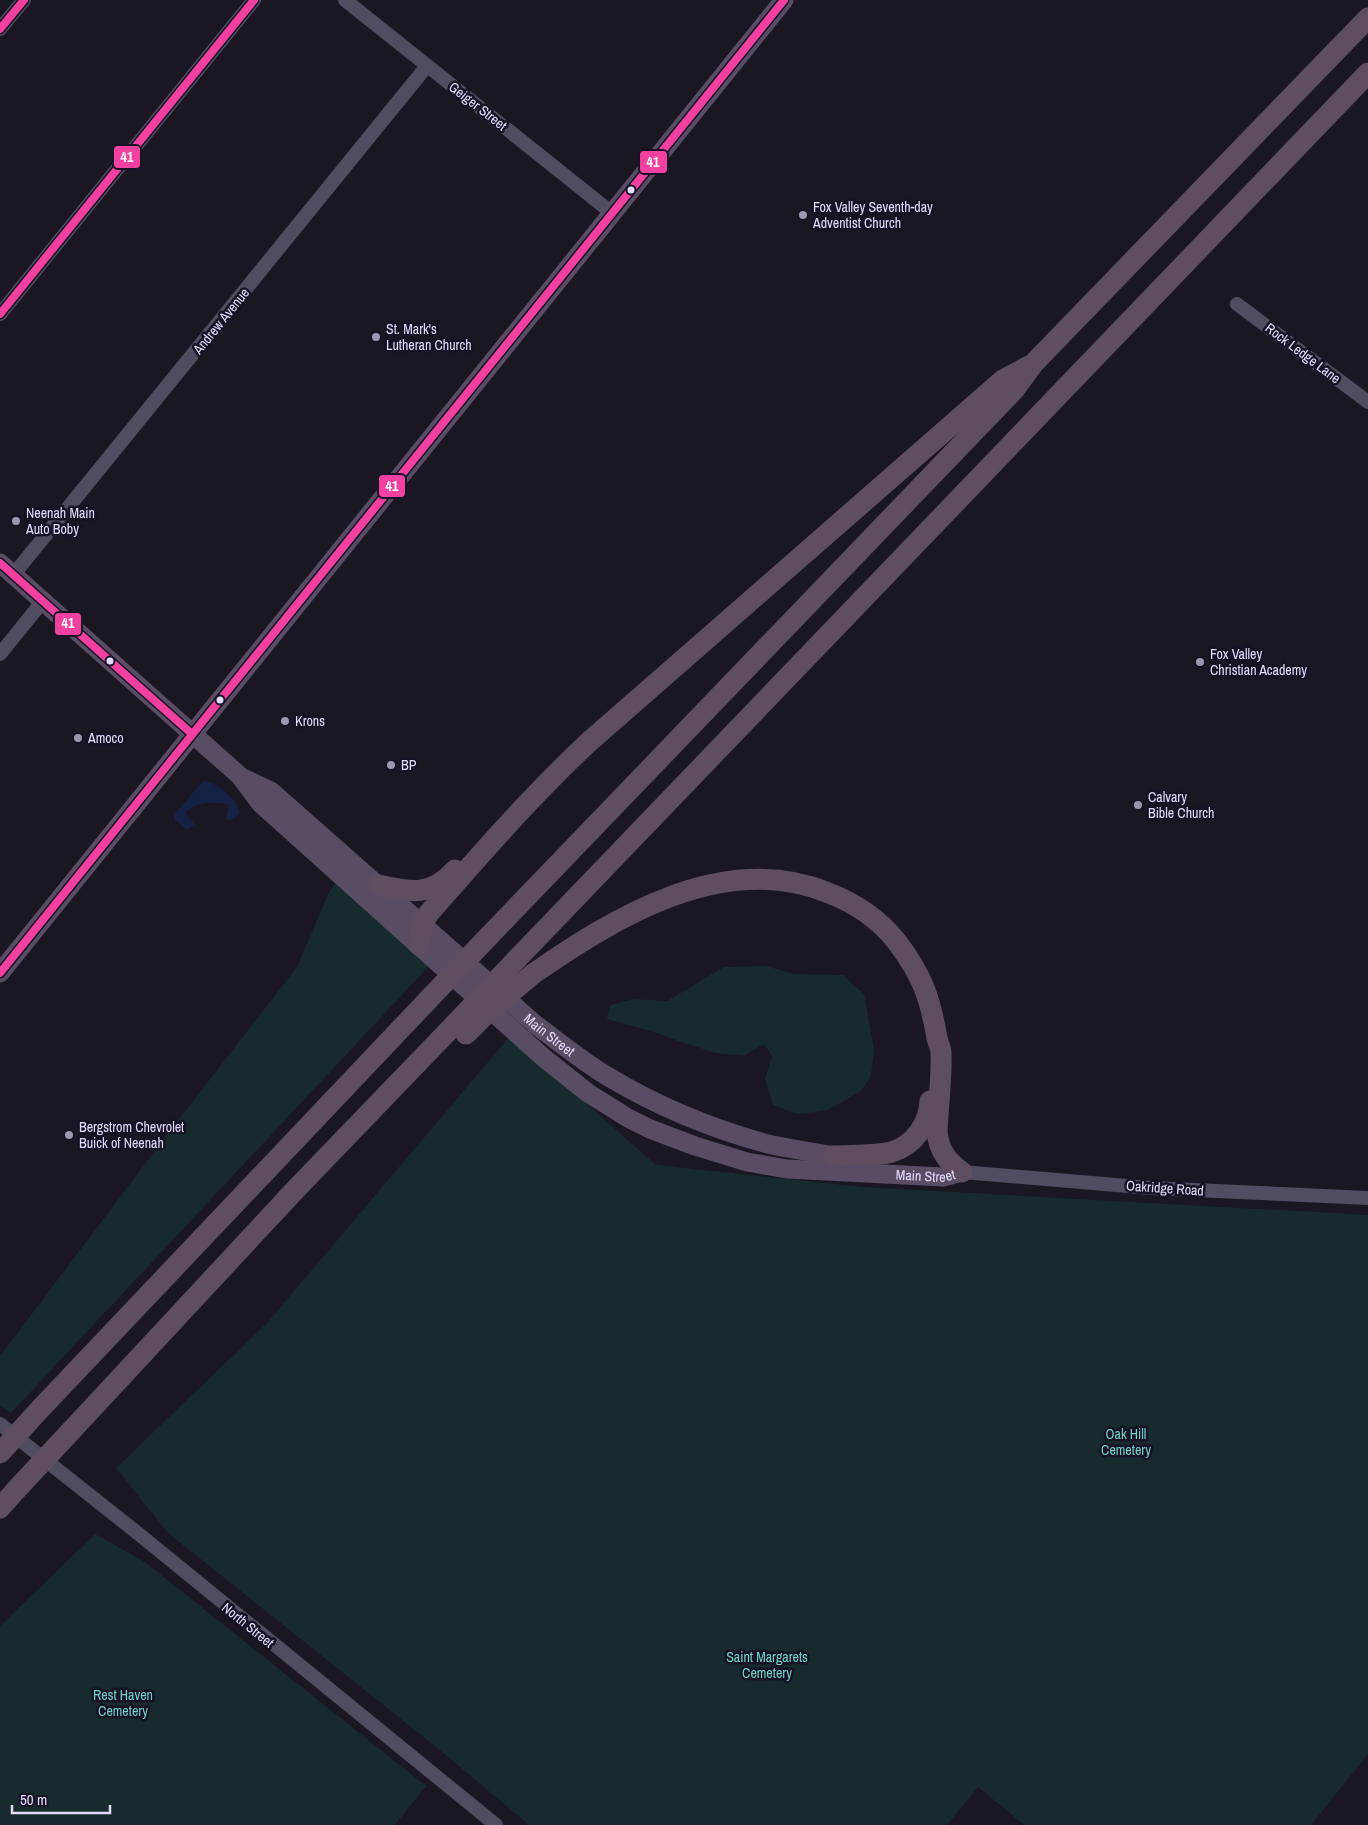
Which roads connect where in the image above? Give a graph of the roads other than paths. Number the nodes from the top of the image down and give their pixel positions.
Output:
1 (24, 0) edge
2 (254, 0) edge
3 (344, 0) edge
4 (784, 0) edge
5 (1368, 18) edge
6 (0, 30) edge
7 (427, 66) junction
8 (1368, 73) edge
9 (612, 213) junction
10 (1237, 304) dead end
11 (0, 314) edge
12 (1033, 364) junction
13 (1368, 402) edge
14 (7, 569) edge
15 (43, 601) junction
16 (0, 654) edge
17 (192, 734) junction
18 (557, 772) junction
19 (240, 776) junction
20 (379, 885) junction
21 (422, 924) junction
22 (419, 945) junction
23 (0, 973) edge
24 (461, 1029) junction
25 (938, 1039) junction
26 (833, 1156) junction
27 (962, 1172) junction
28 (1368, 1198) edge
29 (0, 1424) edge
30 (0, 1452) edge
31 (0, 1508) edge
32 (496, 1825) edge

1 - 6 street
2 - 11 street
3 - 7 street, Geiger Street
4 - 9 main road
5 - 12 highway
7 - 9 street, Geiger Street
7 - 14 street, Andrew Avenue
8 - 24 highway, bridge
9 - 17 main road
10 - 13 street, Rock Ledge Lane
12 - 18 highway
12 - 30 highway, bridge
14 - 15 main road, Main Street
15 - 16 street
15 - 17 main road, Main Street
17 - 19 main road, Main Street
17 - 23 main road
18 - 20 highway
18 - 21 highway
19 - 20 main road, Main Street
19 - 22 main road, Main Street
20 - 21 main road, Main Street
21 - 22 highway
21 - 26 main road, Main Street
22 - 27 main road, Main Street
24 - 25 highway, bridge
24 - 31 highway, bridge
25 - 26 highway
25 - 27 highway
26 - 27 main road, Main Street
27 - 28 street, Oakridge Road
29 - 32 street, North Street

